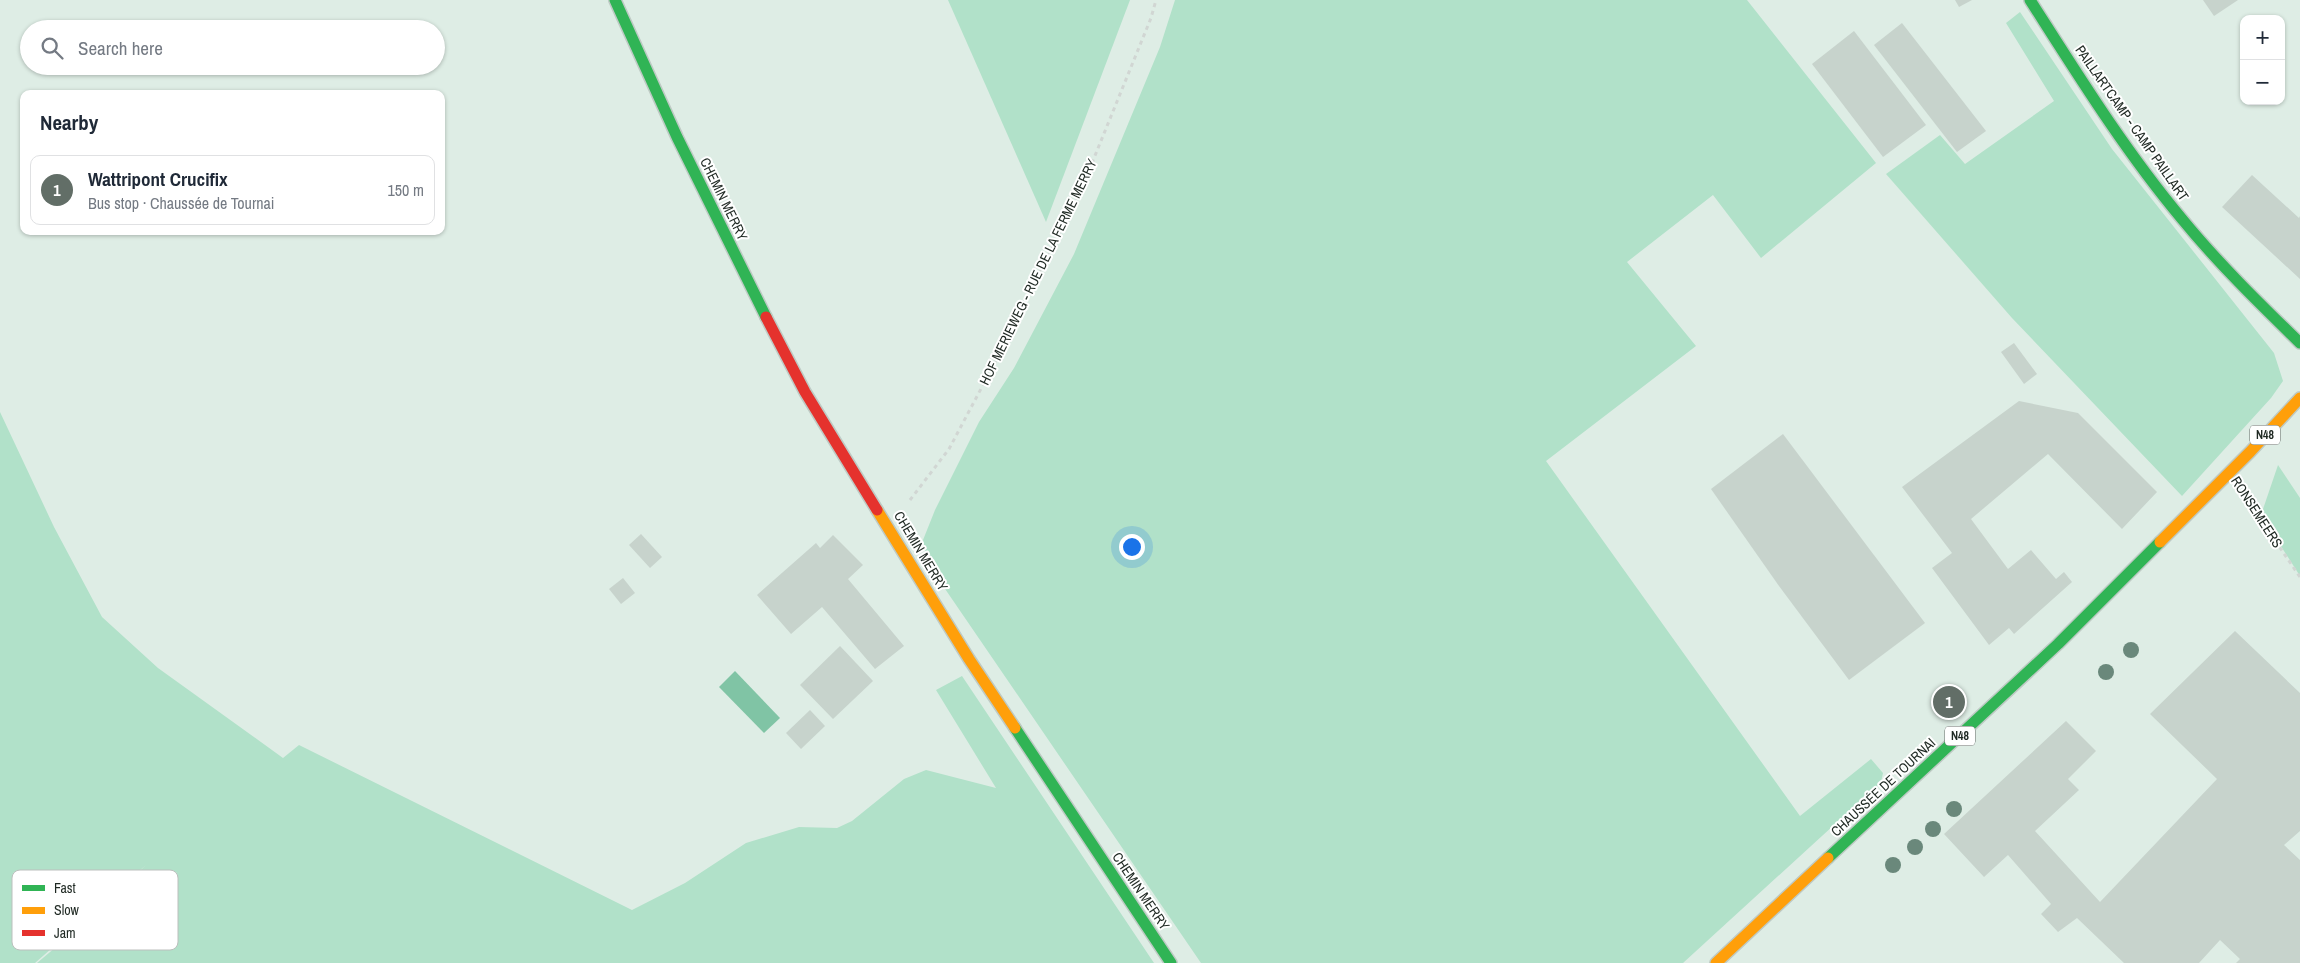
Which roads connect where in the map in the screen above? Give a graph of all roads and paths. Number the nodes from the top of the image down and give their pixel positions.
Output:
1 (615, 0) edge
2 (1156, 0) edge
3 (2030, 0) edge
4 (2300, 343) edge
5 (2300, 398) edge
6 (2230, 472) junction
7 (890, 528) junction
8 (2300, 577) edge
9 (1171, 963) edge
10 (1716, 963) edge

1 - 7 street, CHEMIN MERRY
2 - 7 path, HOF MERIEWEG - RUE DE LA FERME MERRY
3 - 4 street, PAILLARTCAMP - CAMP PAILLART
5 - 6 street, N48
6 - 8 path, RONSEMEERS
6 - 10 street, CHAUSSÉE DE TOURNAI / N48
7 - 9 street, CHEMIN MERRY

